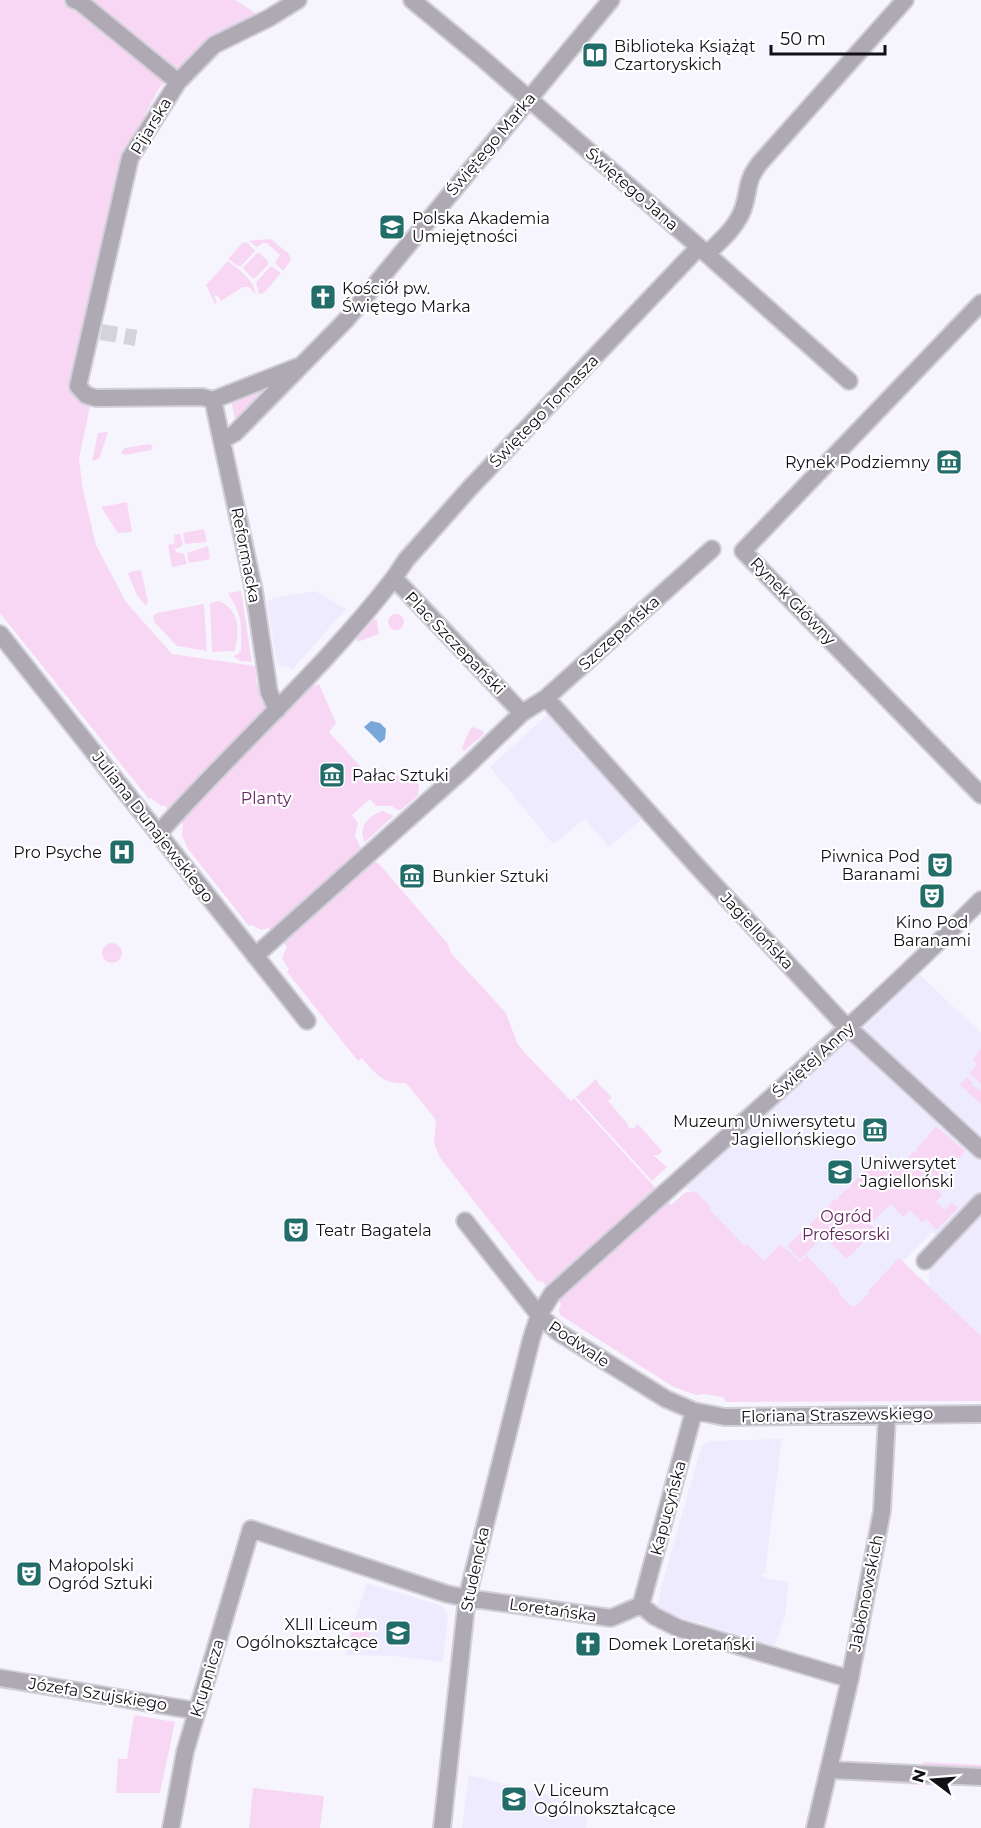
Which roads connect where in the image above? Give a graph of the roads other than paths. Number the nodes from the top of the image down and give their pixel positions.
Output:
1 (74, 0) edge
2 (298, 0) edge
3 (412, 0) edge
4 (611, 0) edge
5 (905, 0) edge
6 (178, 82) junction
7 (528, 100) junction
8 (703, 251) junction
9 (981, 303) edge
10 (297, 368) junction
11 (849, 381) dead end
12 (78, 386) joint
13 (213, 400) junction
14 (222, 440) junction
15 (712, 549) dead end
16 (393, 578) junction
17 (0, 634) edge
18 (546, 698) junction
19 (277, 710) junction
20 (522, 713) junction
21 (981, 795) edge
22 (158, 834) junction
23 (981, 900) edge
24 (255, 956) junction
25 (307, 1021) dead end
26 (849, 1028) junction
27 (981, 1150) edge
28 (981, 1202) edge
29 (465, 1221) dead end
30 (925, 1261) dead end
31 (539, 1315) junction
32 (694, 1411) junction
33 (981, 1414) edge
34 (887, 1415) junction
35 (251, 1529) joint
36 (467, 1598) junction
37 (641, 1605) junction
38 (0, 1678) edge
39 (850, 1679) junction
40 (197, 1711) junction
41 (830, 1770) junction
42 (981, 1777) edge
43 (171, 1828) edge
44 (442, 1828) edge
45 (815, 1828) edge

1 - 6 street
2 - 6 street, Pijarska
3 - 7 street, Świętego Jana
4 - 7 street, Świętego Marka
5 - 8 street, Świętego Tomasza
6 - 12 street, Pijarska
7 - 8 street, Świętego Jana
7 - 10 street, Świętego Marka
8 - 11 street, Świętego Jana
8 - 16 street, Świętego Tomasza
9 - 21 street, Rynek Główny
10 - 13 street, Świętego Marka
10 - 14 street, Świętego Marka
12 - 13 street, Świętego Marka
13 - 14 street, Reformacka
14 - 19 street, Reformacka
15 - 18 street, Szczepańska
16 - 19 street, Plac Szczepański
16 - 20 street, Plac Szczepański
17 - 22 street, Juliana Dunajewskiego
18 - 20 street, Szczepańska
18 - 26 street, Jagiellońska
19 - 22 street
20 - 24 street
22 - 24 street, Juliana Dunajewskiego
23 - 26 street, Świętej Anny
24 - 25 street, Juliana Dunajewskiego
26 - 27 street, Jagiellońska
26 - 31 street, Świętej Anny
28 - 30 street
29 - 31 street, Podwale
31 - 32 street, Podwale
31 - 36 street, Studencka
32 - 34 street, Floriana Straszewskiego
32 - 37 street, Kapucyńska
33 - 34 street, Floriana Straszewskiego
34 - 39 street, Jabłonowskich
35 - 36 street, Loretańska
35 - 40 street, Krupnicza
36 - 37 street, Loretańska
36 - 44 street, Studencka
37 - 39 street
38 - 40 street, Józefa Szujskiego
39 - 41 street, Jabłonowskich
40 - 43 street, Krupnicza
41 - 42 street
41 - 45 street, Jabłonowskich

